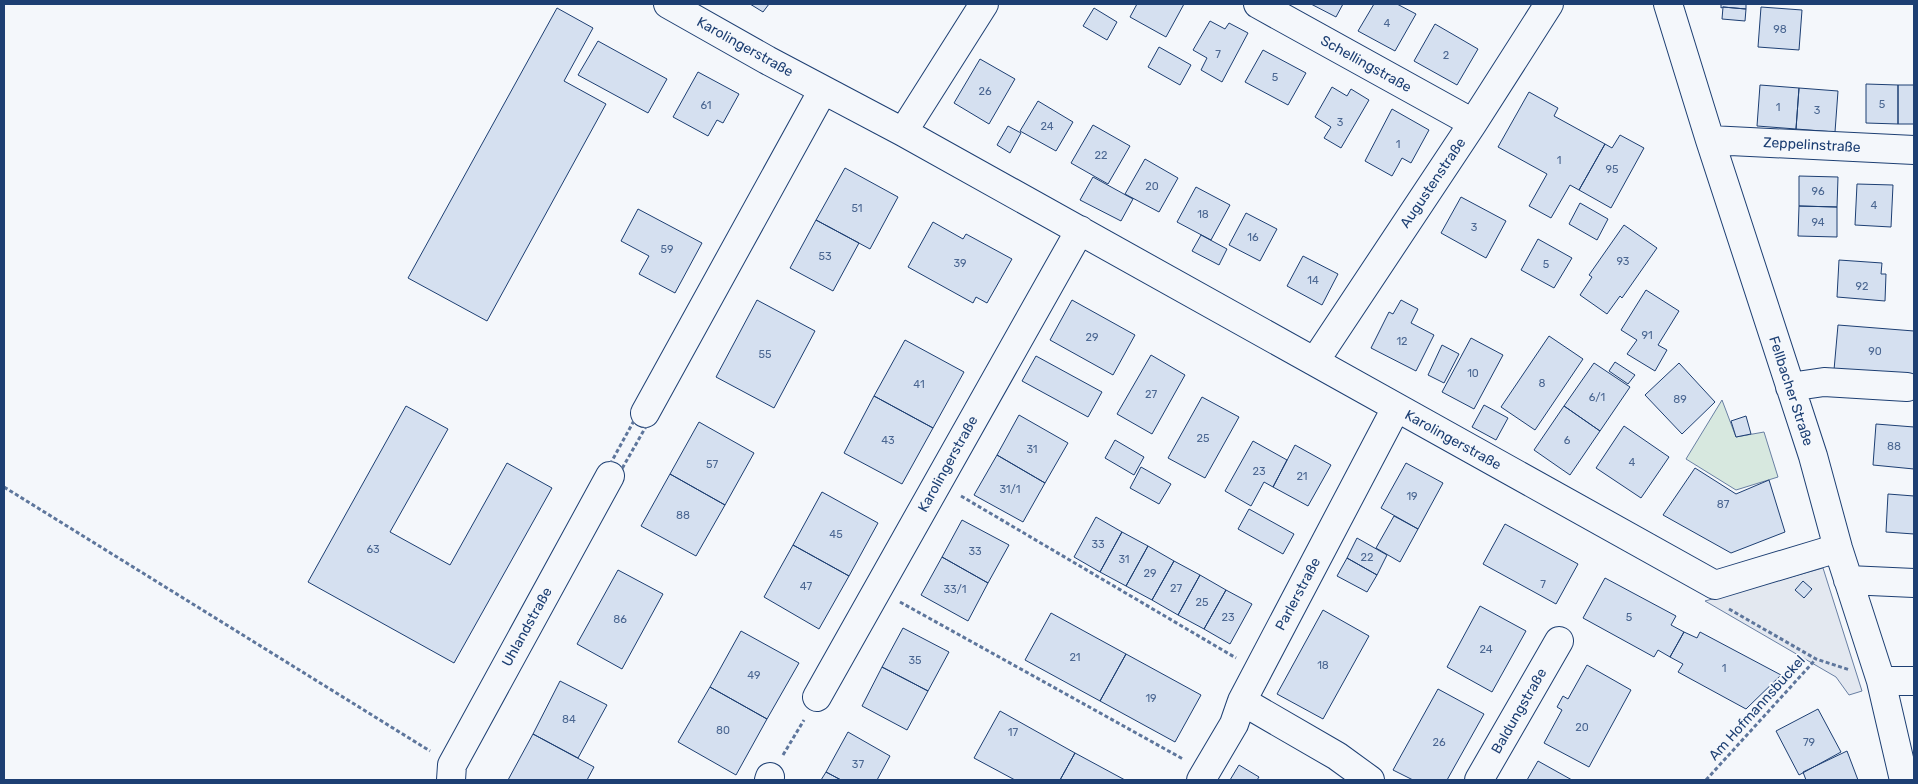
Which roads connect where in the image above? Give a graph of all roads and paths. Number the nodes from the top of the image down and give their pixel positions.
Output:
1 (668, 4) edge
2 (984, 4) edge
3 (1258, 4) edge
4 (1549, 4) edge
5 (1668, 4) edge
6 (823, 90) junction
7 (1473, 124) junction
8 (903, 132) junction
9 (1710, 140) junction
10 (1914, 150) edge
11 (1080, 230) junction
12 (1315, 361) junction
13 (1907, 387) dead end
14 (1790, 388) junction
15 (1396, 408) junction
16 (645, 413) joint
17 (610, 476) joint
18 (938, 483) junction
19 (4, 487) edge
20 (1838, 548) junction
21 (1848, 580) junction
22 (1914, 584) edge
23 (1714, 585) junction
24 (877, 590) junction
25 (1559, 642) dead end
26 (1258, 671) junction
27 (1881, 681) junction
28 (1914, 682) edge
29 (817, 697) joint
30 (1242, 700) junction
31 (452, 772) edge
32 (1204, 776) edge
33 (770, 779) edge
34 (1370, 780) edge
35 (1480, 780) edge
36 (1706, 780) edge
37 (1904, 780) edge

1 - 6 street, Karolingerstraße
2 - 8 street
3 - 7 street, Schellingstraße
4 - 7 street, Augustenstraße
5 - 9 street, Fellbacher Straße
6 - 8 street, Karolingerstraße
6 - 16 street
7 - 12 street, Augustenstraße
8 - 11 street, Karolingerstraße
9 - 10 street, Zeppelinstraße
9 - 14 street, Fellbacher Straße
11 - 12 street, Karolingerstraße
11 - 18 street, Karolingerstraße
12 - 15 street, Karolingerstraße
13 - 14 street
14 - 20 street, Fellbacher Straße
15 - 23 street, Karolingerstraße
15 - 26 street, Parlerstraße
16 - 17 path
17 - 31 street, Uhlandstraße
18 - 24 street, Karolingerstraße
18 - 26 path
19 - 31 path
20 - 21 street, Fellbacher Straße
20 - 23 street
21 - 22 street
21 - 27 street, Fellbacher Straße
23 - 36 path, Am Hofmannsbuckel
24 - 29 street, Karolingerstraße
24 - 32 path
25 - 35 street, Baldungstraße
26 - 30 street, Parlerstraße
27 - 28 street
27 - 37 street, Fellbacher Straße
29 - 33 path
30 - 32 street, Parlerstraße
30 - 34 street

